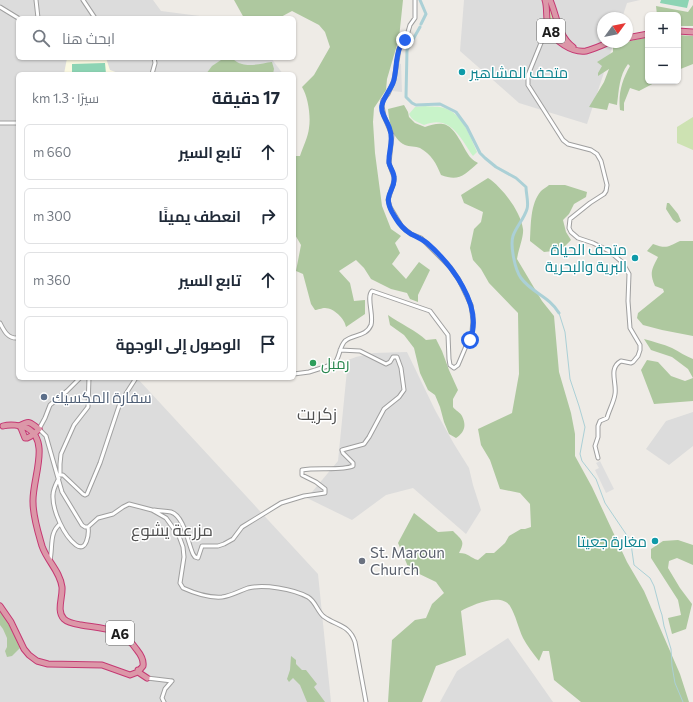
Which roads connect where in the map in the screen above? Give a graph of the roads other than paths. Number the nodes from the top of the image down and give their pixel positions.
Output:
1 (36, 0) edge
2 (83, 0) edge
3 (415, 0) edge
4 (545, 0) edge
5 (550, 0) edge
6 (0, 7) edge
7 (38, 16) edge
8 (94, 16) edge
9 (16, 17) edge
10 (548, 17) junction
11 (681, 31) edge
12 (693, 32) edge
13 (562, 33) junction
14 (645, 35) edge
15 (555, 36) junction
16 (633, 37) edge
17 (543, 38) junction
18 (597, 47) edge
19 (577, 50) junction
20 (154, 60) edge
21 (153, 72) edge
22 (0, 123) edge
23 (16, 123) edge
24 (0, 320) edge
25 (0, 323) edge
26 (8, 334) junction
27 (16, 338) edge
28 (340, 350) junction
29 (296, 374) edge
30 (78, 380) edge
31 (89, 380) edge
32 (135, 380) edge
33 (2, 426) edge
34 (29, 430) junction
35 (24, 435) dead end
36 (598, 458) dead end
37 (59, 476) junction
38 (152, 510) junction
39 (61, 525) junction
40 (87, 527) junction
41 (49, 558) junction
42 (0, 606) edge
43 (139, 672) junction
44 (147, 678) joint
45 (164, 702) edge
46 (366, 702) edge

1 - 7 street
2 - 8 street
3 - 28 street
4 - 10 highway, A8
5 - 13 highway, A8
6 - 9 street
10 - 15 highway, A8
10 - 17 street
11 - 12 highway
13 - 15 street
13 - 19 highway, A8
14 - 16 highway
15 - 17 street
15 - 19 highway, A8
17 - 36 street
18 - 19 highway, A8
20 - 21 street
22 - 23 street
24 - 26 street
25 - 26 street
26 - 27 street
28 - 29 street
28 - 38 street
30 - 34 street
31 - 37 street
32 - 37 street
33 - 34 highway
34 - 34 highway
34 - 35 highway
34 - 37 street
34 - 41 highway, A6
37 - 39 street
37 - 40 street
38 - 40 street
38 - 46 street
39 - 40 street
39 - 41 street
41 - 43 highway, A6
42 - 43 highway, A6
43 - 44 highway
44 - 45 street

